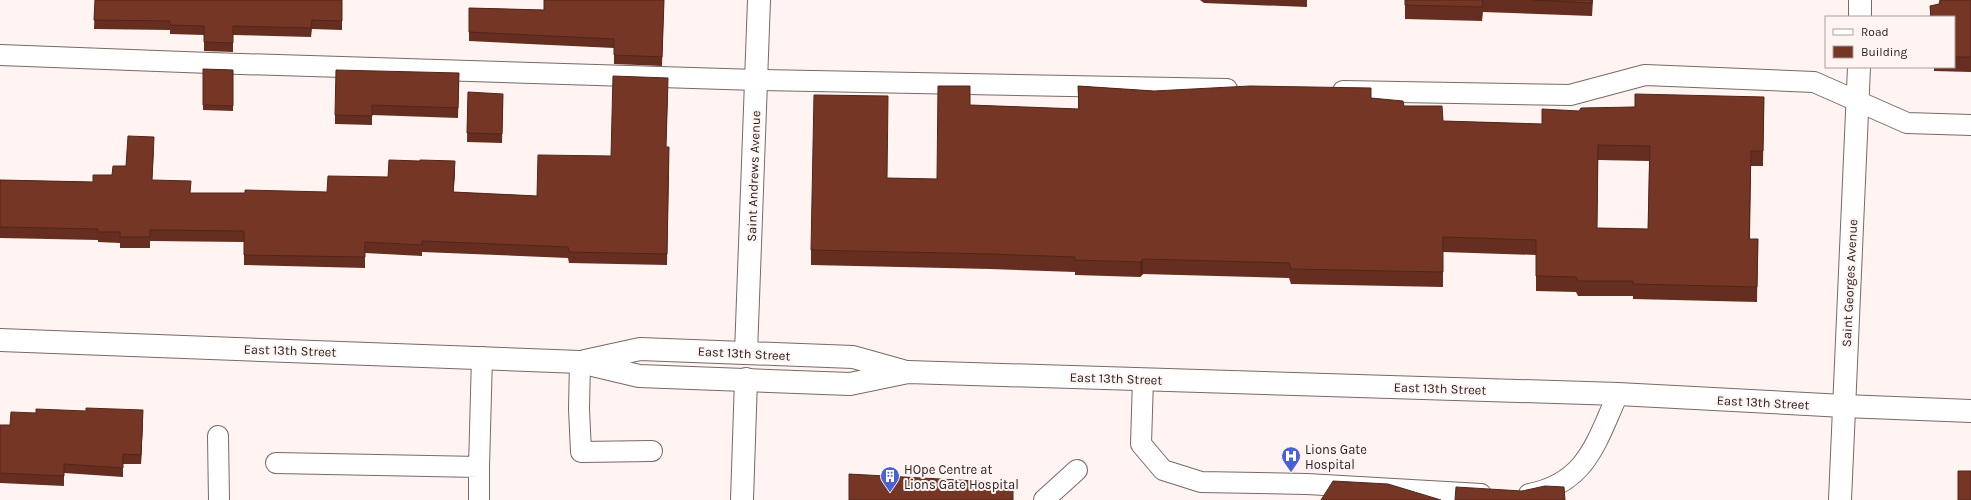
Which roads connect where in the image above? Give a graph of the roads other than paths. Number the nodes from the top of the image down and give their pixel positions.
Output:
1 (759, 0) edge
2 (1860, 0) edge
3 (1860, 16) edge
4 (0, 55) edge
5 (1859, 68) edge
6 (757, 80) junction
7 (1246, 89) edge
8 (1325, 91) edge
9 (1858, 101) junction
10 (1971, 125) edge
11 (0, 340) edge
12 (746, 353) junction
13 (482, 357) junction
14 (580, 362) junction
15 (908, 372) junction
16 (746, 379) junction
17 (1143, 379) junction
18 (1618, 394) junction
19 (1844, 406) junction
20 (1971, 411) edge
21 (218, 436) dead end
22 (652, 451) dead end
23 (276, 463) dead end
24 (480, 467) junction
25 (1077, 470) dead end
26 (219, 500) edge
27 (480, 500) edge
28 (742, 500) edge
29 (1044, 500) edge
30 (1840, 500) edge

1 - 6 street, Saint Andrews Avenue
2 - 3 street
4 - 6 lane
5 - 9 street, Saint Georges Avenue
6 - 7 lane
6 - 12 street, Saint Andrews Avenue
8 - 9 lane
9 - 10 lane
9 - 19 street, Saint Georges Avenue
11 - 13 street, East 13th Street
12 - 14 street, East 13th Street
12 - 15 street, East 13th Street
13 - 14 street, East 13th Street
13 - 24 lane
14 - 16 street, East 13th Street
14 - 22 lane
15 - 16 street, East 13th Street
15 - 17 street, East 13th Street
16 - 28 street
17 - 18 street, East 13th Street
17 - 18 lane
18 - 19 street, East 13th Street
19 - 20 street, East 13th Street
19 - 30 street, Saint Georges Avenue
21 - 26 lane
23 - 24 lane
24 - 27 lane
25 - 29 lane

